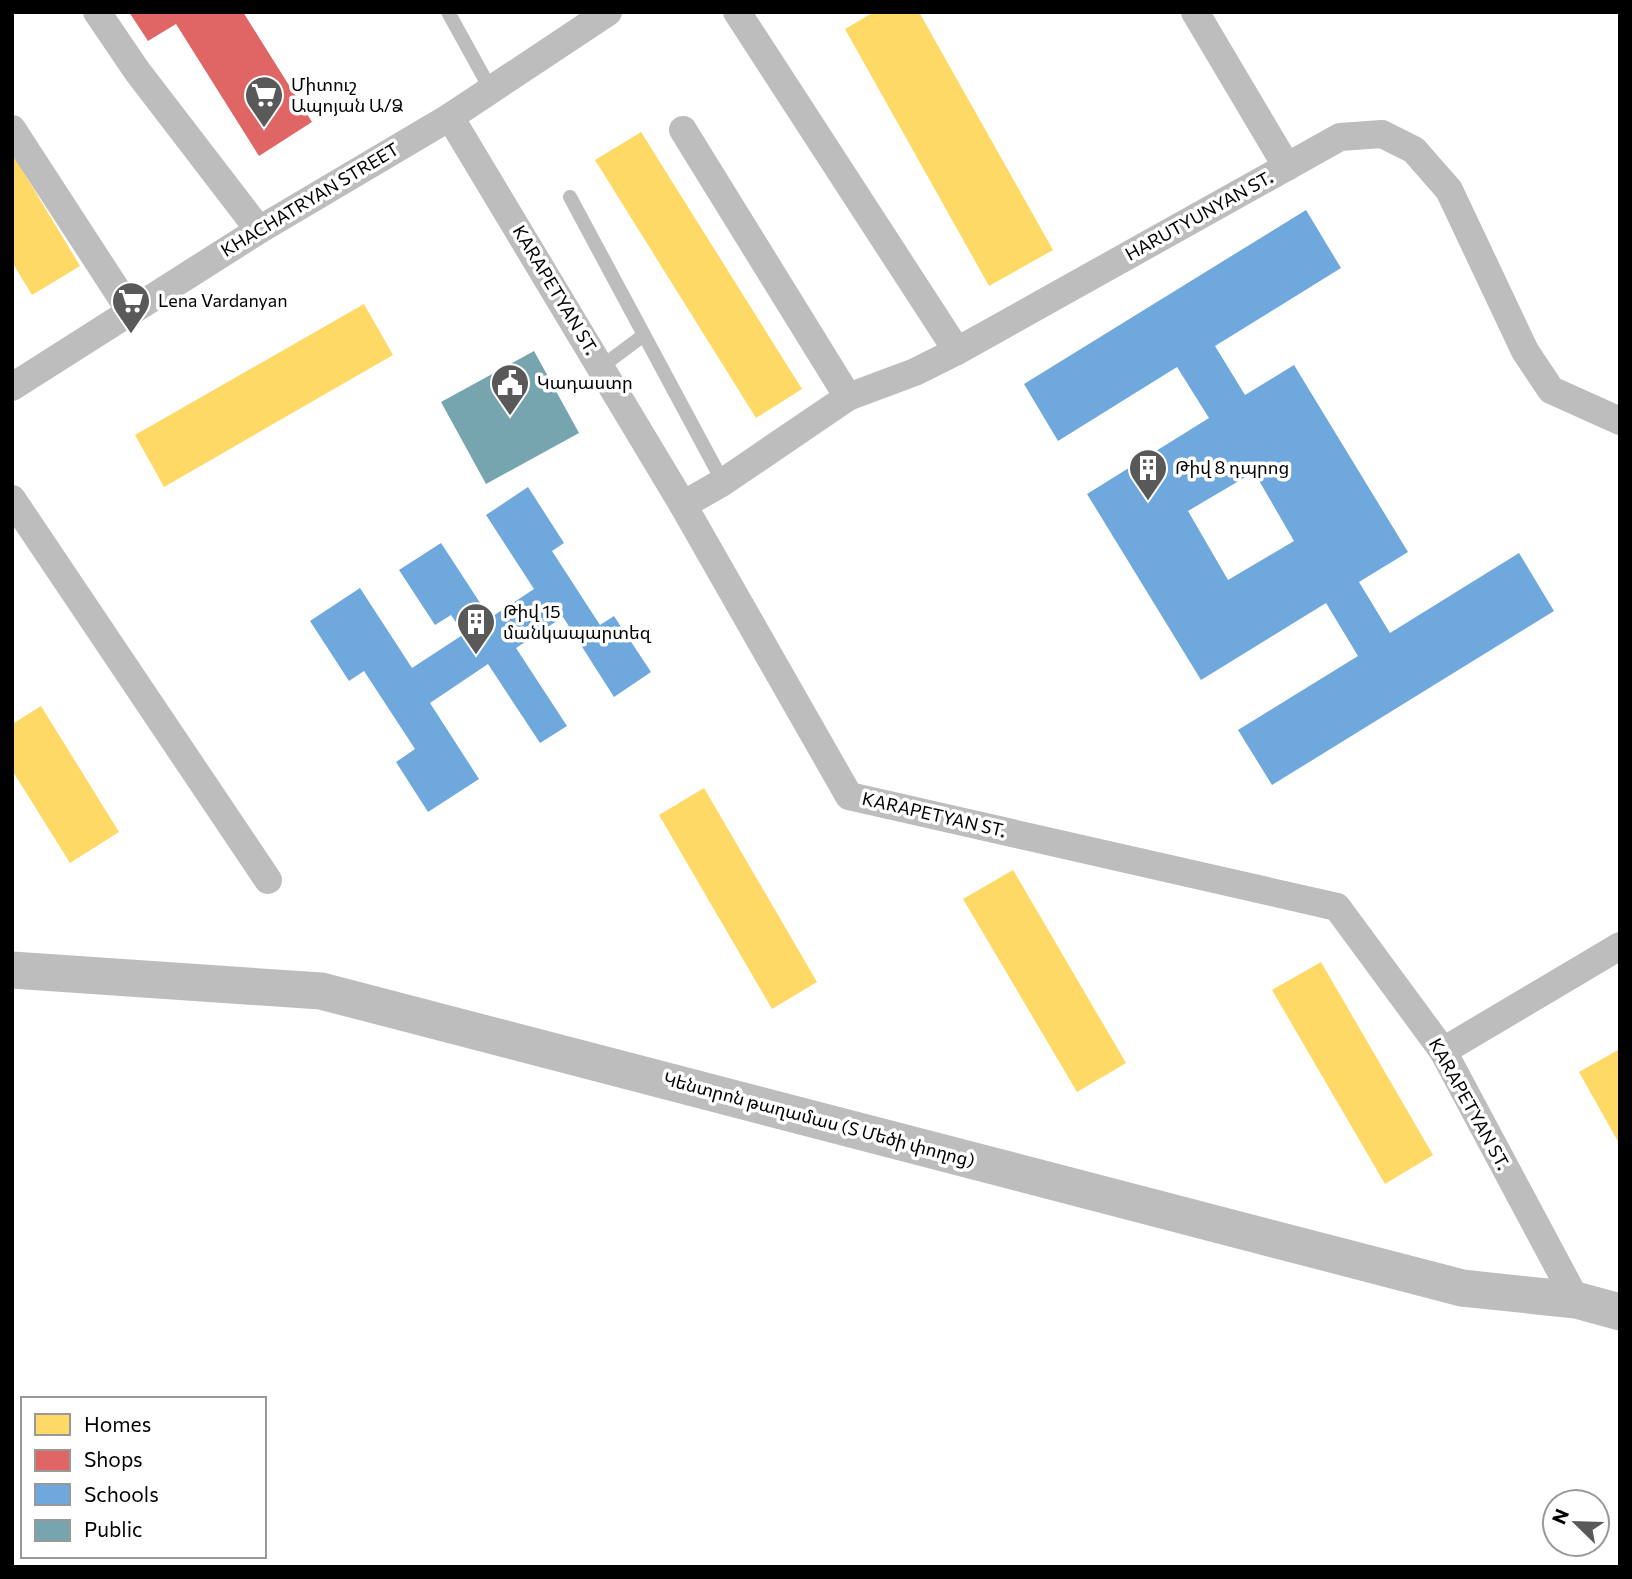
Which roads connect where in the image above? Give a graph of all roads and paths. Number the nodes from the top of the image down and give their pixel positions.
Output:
1 (97, 12) edge
2 (448, 12) edge
3 (737, 12) edge
4 (1195, 12) edge
5 (594, 16) edge
6 (491, 90) junction
7 (450, 117) junction
8 (12, 129) edge
9 (683, 130) dead end
10 (1287, 167) junction
11 (570, 197) dead end
12 (259, 230) junction
13 (131, 312) junction
14 (644, 335) junction
15 (957, 351) junction
16 (601, 367) junction
17 (12, 387) edge
18 (848, 397) junction
19 (1620, 421) edge
20 (723, 482) junction
21 (12, 499) edge
22 (683, 505) junction
23 (268, 880) dead end
24 (1620, 946) edge
25 (12, 970) edge
26 (1443, 1051) junction
27 (1576, 1300) junction
28 (1620, 1312) edge

1 - 12 street
2 - 6 lane
3 - 15 street
4 - 10 street
5 - 6 street, KHACHATRYAN STREET
6 - 7 street, KHACHATRYAN STREET
7 - 12 street, KHACHATRYAN STREET
7 - 16 street, KARAPETYAN ST.
8 - 13 street
9 - 18 street
10 - 15 street, HARUTYUNYAN ST.
10 - 19 street, HARUTYUNYAN ST.
11 - 14 lane
12 - 13 street, KHACHATRYAN STREET
13 - 17 street, KHACHATRYAN STREET
14 - 16 lane
14 - 20 lane
15 - 18 street, HARUTYUNYAN ST.
16 - 22 street, KARAPETYAN ST.
18 - 20 street, HARUTYUNYAN ST.
20 - 22 street, HARUTYUNYAN ST.
21 - 23 street
22 - 26 street, KARAPETYAN ST.
24 - 26 street
25 - 27 street, Կենտրոն թաղամաս (Տ Մեծի փողոց)
26 - 27 street, KARAPETYAN ST.
27 - 28 street, Կենտրոն թաղամաս (Տ Մեծի փողոց)

